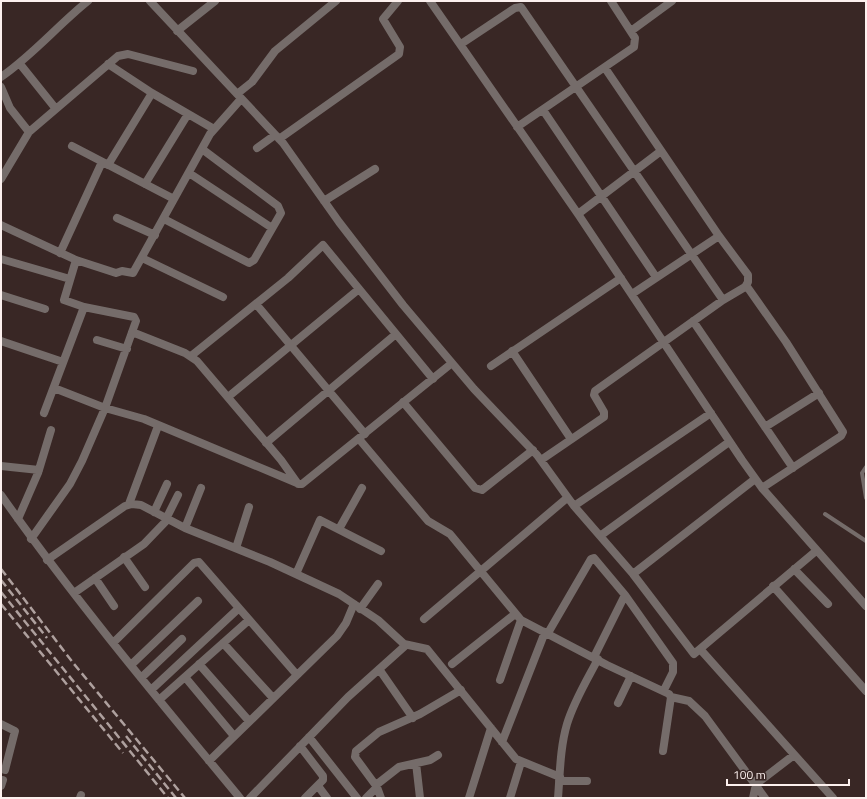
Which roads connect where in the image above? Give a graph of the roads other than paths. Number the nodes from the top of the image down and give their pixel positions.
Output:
1 (88, 1) edge
2 (150, 1) edge
3 (215, 1) edge
4 (336, 1) edge
5 (398, 1) edge
6 (430, 1) edge
7 (611, 1) edge
8 (672, 1) edge
9 (177, 31) junction
10 (631, 31) junction
11 (461, 44) junction
12 (20, 64) junction
13 (108, 64) junction
14 (605, 68) junction
15 (193, 71) dead end
16 (1, 77) edge
17 (1, 87) edge
18 (576, 88) junction
19 (152, 93) junction
20 (239, 97) junction
21 (56, 109) junction
22 (543, 110) junction
23 (188, 114) junction
24 (517, 127) junction
25 (214, 129) junction
26 (29, 132) junction
27 (277, 137) junction
28 (72, 146) dead end
29 (257, 148) dead end
30 (202, 149) junction
31 (661, 151) junction
32 (105, 163) junction
33 (375, 169) dead end
34 (634, 172) junction
35 (189, 173) junction
36 (1, 179) edge
37 (145, 184) junction
38 (601, 196) junction
39 (174, 200) junction
40 (324, 201) junction
41 (578, 214) junction
42 (117, 218) dead end
43 (164, 219) junction
44 (1, 225) edge
45 (272, 228) junction
46 (155, 235) junction
47 (719, 236) junction
48 (60, 253) junction
49 (691, 255) junction
50 (142, 258) junction
51 (1, 259) edge
52 (76, 260) junction
53 (656, 277) junction
54 (621, 278) junction
55 (70, 279) junction
56 (745, 287) junction
57 (359, 288) junction
58 (632, 294) junction
59 (1, 295) edge
60 (223, 297) dead end
61 (723, 300) junction
62 (256, 304) junction
63 (84, 307) junction
64 (45, 309) dead end
65 (693, 321) junction
66 (132, 332) junction
67 (396, 334) junction
68 (96, 340) dead end
69 (1, 341) edge
70 (664, 341) junction
71 (291, 346) junction
72 (127, 349) junction
73 (512, 351) junction
74 (191, 356) junction
75 (63, 362) junction
76 (452, 363) junction
77 (491, 366) dead end
78 (433, 378) junction
79 (54, 388) junction
80 (328, 390) junction
81 (819, 393) junction
82 (228, 397) junction
83 (403, 402) junction
84 (105, 408) junction
85 (44, 413) dead end
86 (710, 413) junction
87 (158, 426) junction
88 (765, 427) junction
89 (51, 430) dead end
90 (362, 436) junction
91 (571, 439) junction
92 (730, 442) junction
93 (266, 443) junction
94 (533, 450) junction
95 (541, 460) junction
96 (1, 466) edge
97 (866, 467) edge
98 (793, 468) junction
99 (39, 470) junction
100 (755, 479) junction
101 (167, 484) dead end
102 (298, 484) junction
103 (201, 488) dead end
104 (362, 488) dead end
105 (762, 488) junction
106 (178, 495) dead end
107 (1, 496) edge
108 (568, 498) junction
109 (866, 498) edge
110 (129, 504) junction
111 (249, 506) dead end
112 (574, 506) junction
113 (154, 512) junction
114 (825, 514) dead end
115 (18, 519) junction
116 (167, 519) junction
117 (185, 528) junction
118 (339, 529) junction
119 (600, 536) junction
120 (31, 539) junction
121 (866, 541) edge
122 (236, 548) junction
123 (381, 551) dead end
124 (816, 551) junction
125 (124, 557) junction
126 (47, 560) junction
127 (794, 568) junction
128 (480, 572) junction
129 (296, 574) junction
130 (633, 574) junction
131 (94, 578) junction
132 (378, 584) dead end
133 (774, 586) junction
134 (145, 587) dead end
135 (74, 593) junction
136 (625, 595) junction
137 (198, 601) dead end
138 (828, 604) dead end
139 (114, 606) dead end
140 (357, 606) junction
141 (866, 606) edge
142 (239, 608) junction
143 (518, 617) junction
144 (424, 619) dead end
145 (249, 620) junction
146 (546, 633) junction
147 (182, 639) dead end
148 (113, 643) junction
149 (224, 643) junction
150 (406, 646) junction
151 (700, 649) junction
152 (596, 658) junction
153 (199, 664) junction
154 (452, 664) dead end
155 (131, 665) junction
156 (379, 669) junction
157 (297, 675) junction
158 (631, 676) junction
159 (185, 677) junction
160 (141, 678) junction
161 (500, 680) dead end
162 (151, 690) junction
163 (461, 690) junction
164 (664, 690) junction
165 (866, 691) edge
166 (670, 697) junction
167 (273, 698) junction
168 (159, 700) junction
169 (618, 703) dead end
170 (413, 718) junction
171 (249, 721) junction
172 (1, 724) edge
173 (491, 728) junction
174 (234, 736) junction
175 (309, 737) junction
176 (502, 742) junction
177 (300, 746) junction
178 (663, 751) dead end
179 (438, 755) dead end
180 (794, 755) junction
181 (209, 761) junction
182 (521, 762) junction
183 (416, 763) junction
184 (5, 770) dead end
185 (560, 779) junction
186 (587, 781) dead end
187 (756, 784) junction
188 (318, 786) junction
189 (377, 786) junction
190 (240, 798) edge
191 (250, 798) edge
192 (305, 798) edge
193 (328, 798) edge
194 (357, 798) edge
195 (366, 798) edge
196 (381, 798) edge
197 (420, 798) edge
198 (469, 798) edge
199 (510, 798) edge
200 (558, 798) edge
201 (753, 798) edge
202 (765, 798) edge
203 (833, 798) edge

1 - 12 street
2 - 9 street
3 - 9 street
4 - 20 street
5 - 27 street
6 - 11 street
7 - 10 street
8 - 10 street
9 - 20 street
10 - 14 street
11 - 18 street
11 - 24 street
12 - 16 street
12 - 21 street
13 - 15 street
13 - 19 street
13 - 21 street
14 - 18 street
14 - 31 street
17 - 26 street
18 - 22 street
18 - 34 street
19 - 23 street
19 - 32 street
20 - 25 street
20 - 27 street
21 - 26 street
22 - 24 street
22 - 38 street
23 - 25 street
23 - 37 street
24 - 41 street
25 - 30 street
26 - 36 street
27 - 29 street
27 - 40 street
28 - 32 street
30 - 35 street
30 - 45 street
31 - 34 street
31 - 47 street
32 - 37 street
32 - 48 street
33 - 40 street
34 - 38 street
34 - 49 street
35 - 39 street
35 - 45 street
37 - 39 street
38 - 41 street
38 - 53 street
39 - 43 street
40 - 76 street
41 - 54 street
42 - 46 street
43 - 45 street
43 - 46 street
44 - 48 street
46 - 50 street
47 - 49 street
47 - 56 street
48 - 52 street
49 - 53 street
49 - 61 street
50 - 52 street
50 - 60 street
51 - 55 street
52 - 55 street
53 - 58 street
54 - 58 street
54 - 73 street
55 - 63 street
56 - 61 street
56 - 81 street
57 - 62 street
57 - 67 street
57 - 71 street
58 - 70 street
59 - 64 street
61 - 65 street
62 - 71 street
62 - 74 street
63 - 66 street
63 - 75 street
65 - 70 street
65 - 88 street
66 - 72 street
66 - 74 street
67 - 78 street
67 - 80 street
68 - 72 street
69 - 75 street
70 - 86 street
70 - 91 street
71 - 80 street
71 - 82 street
72 - 84 street
73 - 77 street
73 - 91 street
74 - 82 street
75 - 79 street
76 - 78 street
76 - 94 street
78 - 83 street
79 - 84 street
79 - 85 street
80 - 90 street
80 - 93 street
81 - 88 street
81 - 98 street
82 - 93 street
83 - 90 street
83 - 94 street
84 - 87 street
84 - 120 street
86 - 92 street
86 - 112 street
87 - 102 street
87 - 110 street
88 - 98 street
89 - 99 street
90 - 102 street
90 - 128 street
91 - 95 street
92 - 100 street
92 - 119 street
93 - 102 street
94 - 95 street
95 - 108 street
96 - 99 street
97 - 109 lane
98 - 105 street
99 - 115 street
100 - 105 street
100 - 130 street
101 - 113 street
103 - 117 street
104 - 118 street
105 - 124 street
106 - 116 street
107 - 115 street
108 - 112 street
108 - 128 street
110 - 113 street
110 - 126 street
111 - 122 street
112 - 119 street
113 - 116 street
114 - 121 lane
115 - 120 street
116 - 117 street
116 - 125 street
117 - 122 street
118 - 123 street
118 - 129 street
119 - 130 street
120 - 126 street
122 - 129 street
124 - 127 street
124 - 141 street
125 - 131 street
125 - 134 street
126 - 135 street
127 - 133 street
127 - 138 street
128 - 143 street
128 - 144 street
129 - 140 street
130 - 151 street
131 - 135 street
131 - 139 street
132 - 140 street
133 - 151 street
133 - 165 street
135 - 148 street
136 - 146 street
136 - 152 street
136 - 164 street
137 - 155 street
140 - 150 street
140 - 157 street
142 - 145 street
142 - 148 street
142 - 162 street
143 - 146 street
143 - 154 street
143 - 161 street
145 - 149 street
145 - 157 street
146 - 152 street
146 - 176 street
147 - 160 street
148 - 155 street
149 - 153 street
149 - 167 street
150 - 156 street
150 - 163 street
151 - 180 street
152 - 158 street
152 - 185 street
153 - 159 street
153 - 171 street
155 - 160 street
156 - 170 street
156 - 175 street
157 - 167 street
158 - 164 street
158 - 169 street
159 - 168 street
159 - 174 street
160 - 162 street
162 - 168 street
163 - 170 street
163 - 173 street
164 - 166 street
166 - 178 street
166 - 187 street
167 - 171 street
168 - 181 street
170 - 189 street
171 - 174 street
172 - 184 street
173 - 176 street
173 - 198 street
174 - 181 street
175 - 177 street
175 - 194 street
176 - 182 street
177 - 188 street
177 - 191 street
179 - 183 street
180 - 187 street
180 - 203 street
181 - 190 street
182 - 185 street
182 - 199 street
183 - 189 street
183 - 197 street
185 - 186 street
185 - 200 street
187 - 201 street
187 - 202 street
188 - 192 street
188 - 193 street
189 - 195 street
189 - 196 street

